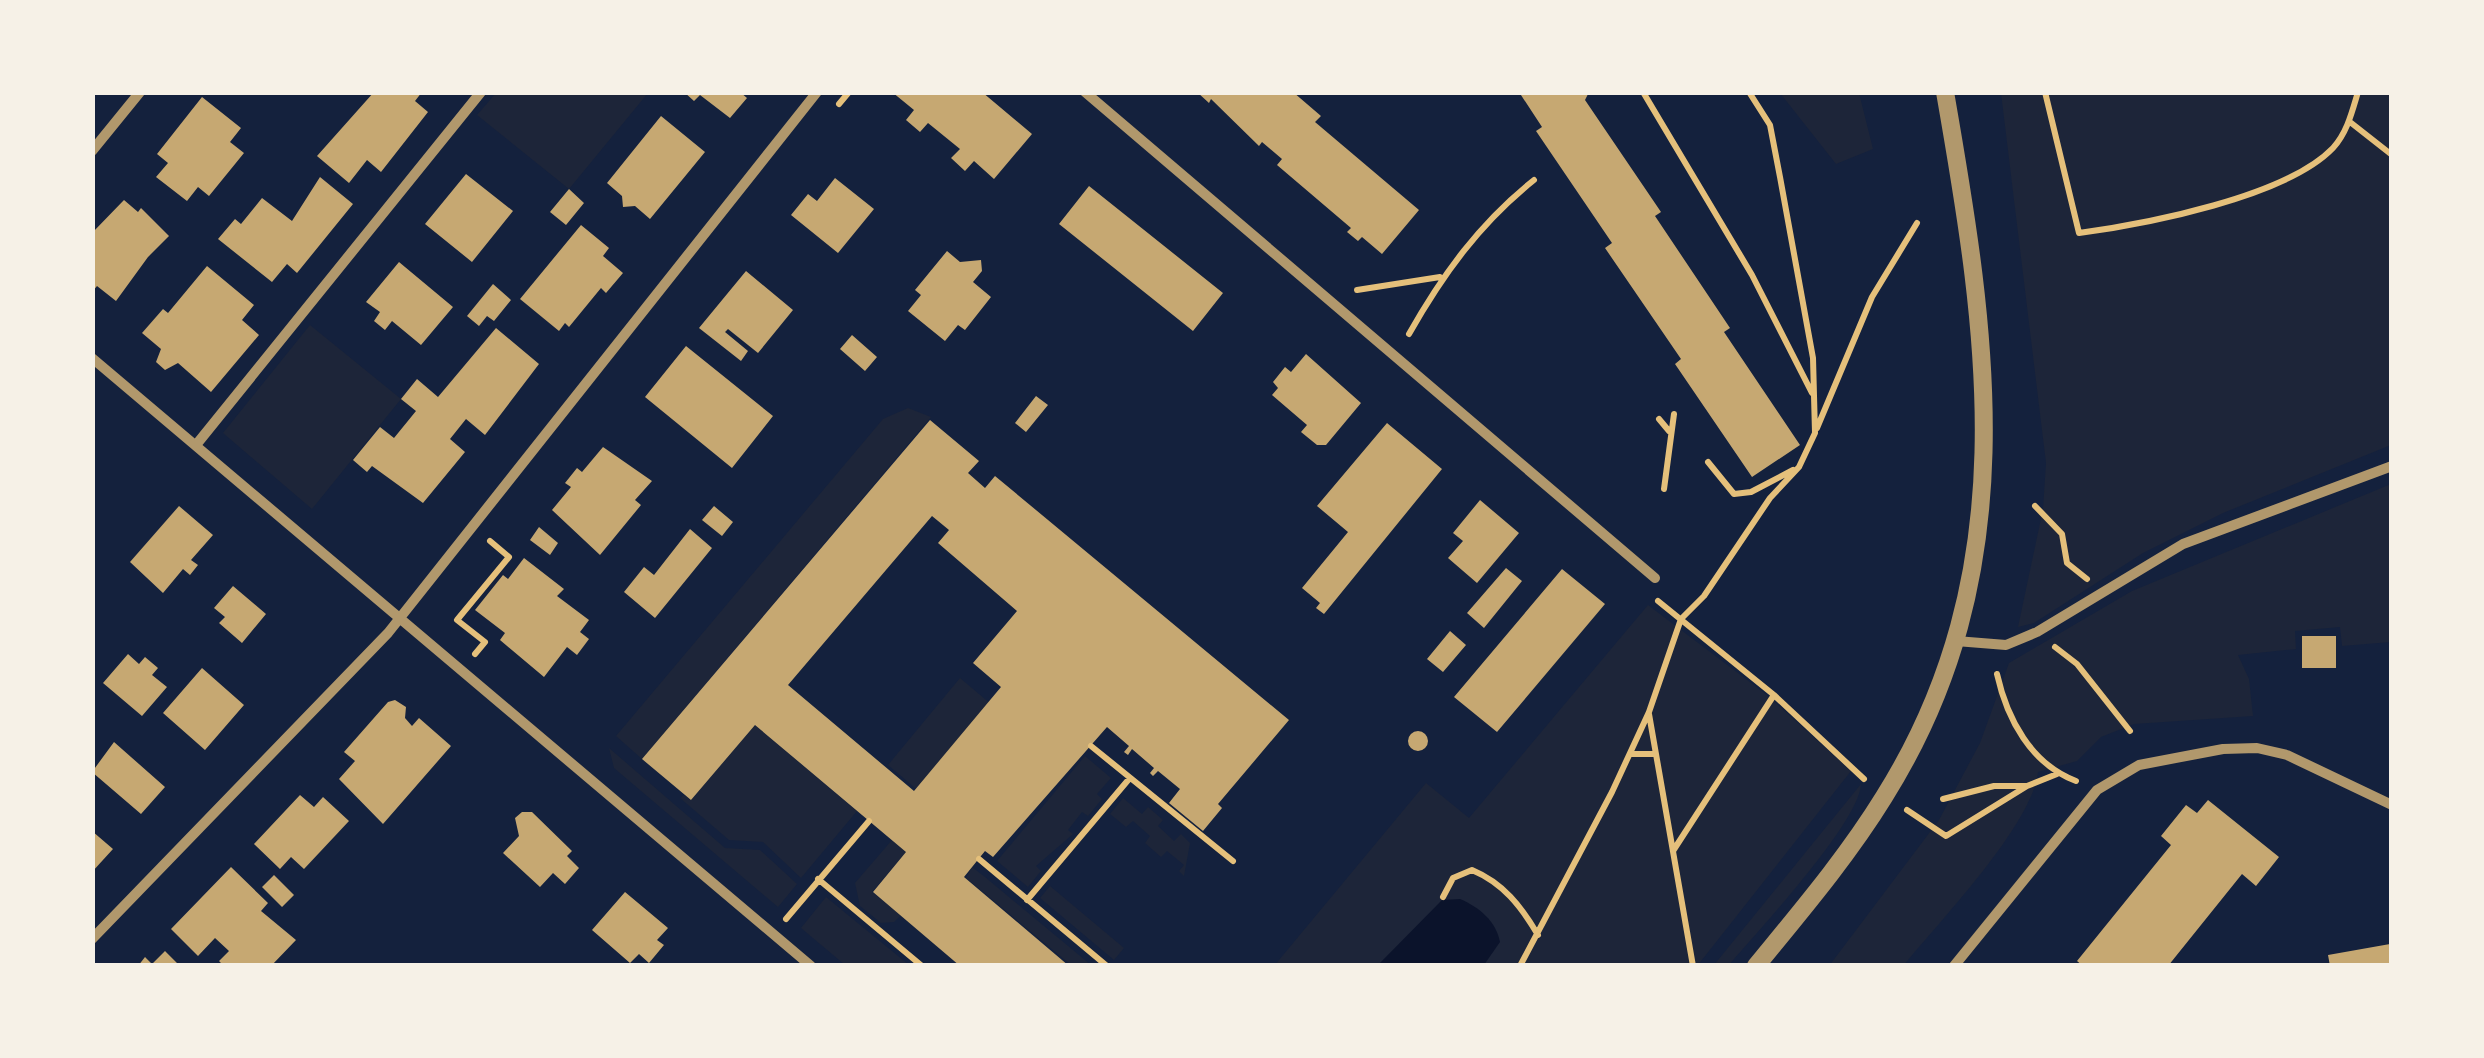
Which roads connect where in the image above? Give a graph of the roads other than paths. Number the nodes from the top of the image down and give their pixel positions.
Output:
1 (140, 92) edge
2 (481, 92) edge
3 (817, 92) edge
4 (1085, 92) edge
5 (1945, 92) edge
6 (92, 152) edge
7 (92, 358) edge
8 (196, 445) junction
9 (2392, 466) edge
10 (1655, 578) dead end
11 (402, 616) junction
12 (1956, 641) junction
13 (2392, 805) edge
14 (92, 939) edge
15 (811, 966) edge
16 (1756, 966) edge
17 (1954, 966) edge

1 - 6 street
2 - 8 street
3 - 11 street
4 - 10 street
5 - 12 street
7 - 8 street
8 - 11 street
9 - 12 street
11 - 14 street
11 - 15 street
12 - 16 street
13 - 17 street

